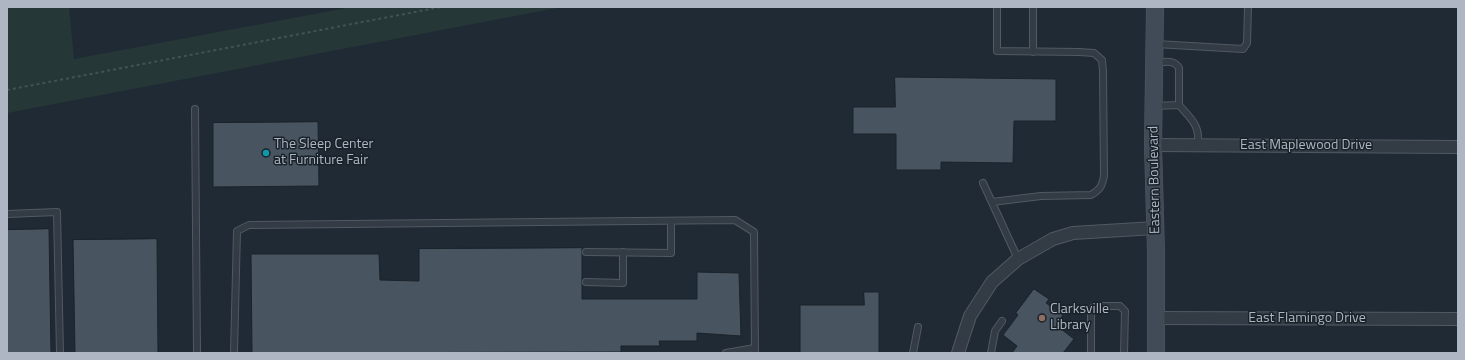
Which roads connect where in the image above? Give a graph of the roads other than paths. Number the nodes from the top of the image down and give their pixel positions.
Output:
1 (998, 7) edge
2 (1033, 7) edge
3 (1156, 7) edge
4 (1248, 7) edge
5 (1154, 44) junction
6 (1033, 52) junction
7 (1154, 63) junction
8 (1179, 105) junction
9 (1154, 106) junction
10 (196, 109) dead end
11 (1154, 145) junction
12 (1198, 146) junction
13 (1458, 147) edge
14 (984, 182) dead end
15 (992, 202) junction
16 (7, 214) edge
17 (671, 221) junction
18 (1155, 228) junction
19 (586, 252) dead end
20 (623, 252) junction
21 (1018, 260) junction
22 (586, 282) dead end
23 (1156, 318) junction
24 (1458, 319) edge
25 (1002, 321) dead end
26 (918, 328) dead end
27 (755, 350) edge
28 (60, 353) edge
29 (197, 353) edge
30 (234, 353) edge
31 (726, 353) edge
32 (913, 353) edge
33 (958, 353) edge
34 (991, 353) edge
35 (1091, 353) edge
36 (1124, 353) edge
37 (1156, 353) edge

1 - 6 lane
2 - 6 lane
3 - 5 main road, Eastern Boulevard
4 - 5 lane
5 - 7 main road, Eastern Boulevard
6 - 15 lane
7 - 8 lane
7 - 9 main road, Eastern Boulevard
8 - 9 lane
8 - 12 lane
9 - 11 main road, Eastern Boulevard
10 - 29 lane
11 - 12 street, East Maplewood Drive
11 - 18 main road, Eastern Boulevard
12 - 13 street, East Maplewood Drive
14 - 15 lane
15 - 21 lane
16 - 28 lane
17 - 20 lane
17 - 27 lane
17 - 30 lane
18 - 21 street
18 - 23 main road, Eastern Boulevard
19 - 20 lane
20 - 22 lane
21 - 33 street
23 - 24 street, East Flamingo Drive
23 - 37 main road, Eastern Boulevard
25 - 34 lane
26 - 32 lane
27 - 31 lane
35 - 36 lane

